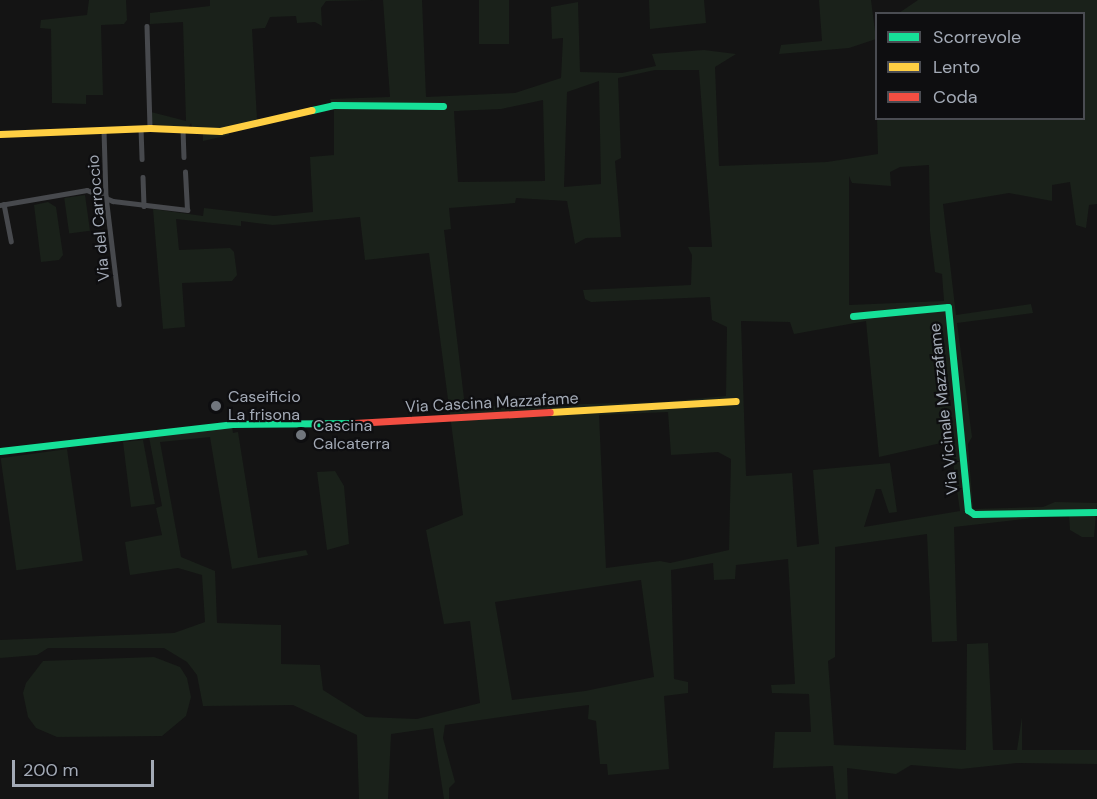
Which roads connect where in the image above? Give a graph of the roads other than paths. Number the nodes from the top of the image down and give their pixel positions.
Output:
1 (147, 26) dead end
2 (443, 106) dead end
3 (141, 128) junction
4 (150, 128) junction
5 (183, 129) junction
6 (104, 130) junction
7 (0, 134) edge
8 (184, 157) dead end
9 (142, 159) dead end
10 (185, 172) dead end
11 (143, 177) dead end
12 (107, 198) junction
13 (2, 205) edge
14 (144, 206) junction
15 (11, 241) dead end
16 (119, 304) dead end
17 (853, 316) dead end
18 (736, 401) dead end
19 (0, 451) edge
20 (1097, 512) edge

1 - 4 street
2 - 5 street
3 - 4 street
3 - 6 street
3 - 9 street
4 - 5 street
5 - 8 street
6 - 7 street
6 - 12 street, Via del Carroccio
10 - 14 street
11 - 14 street
12 - 13 street
12 - 14 street
12 - 16 street, Via del Carroccio
13 - 15 street
17 - 20 street, Via Vicinale Mazzafame
18 - 19 street, Via Cascina Mazzafame

